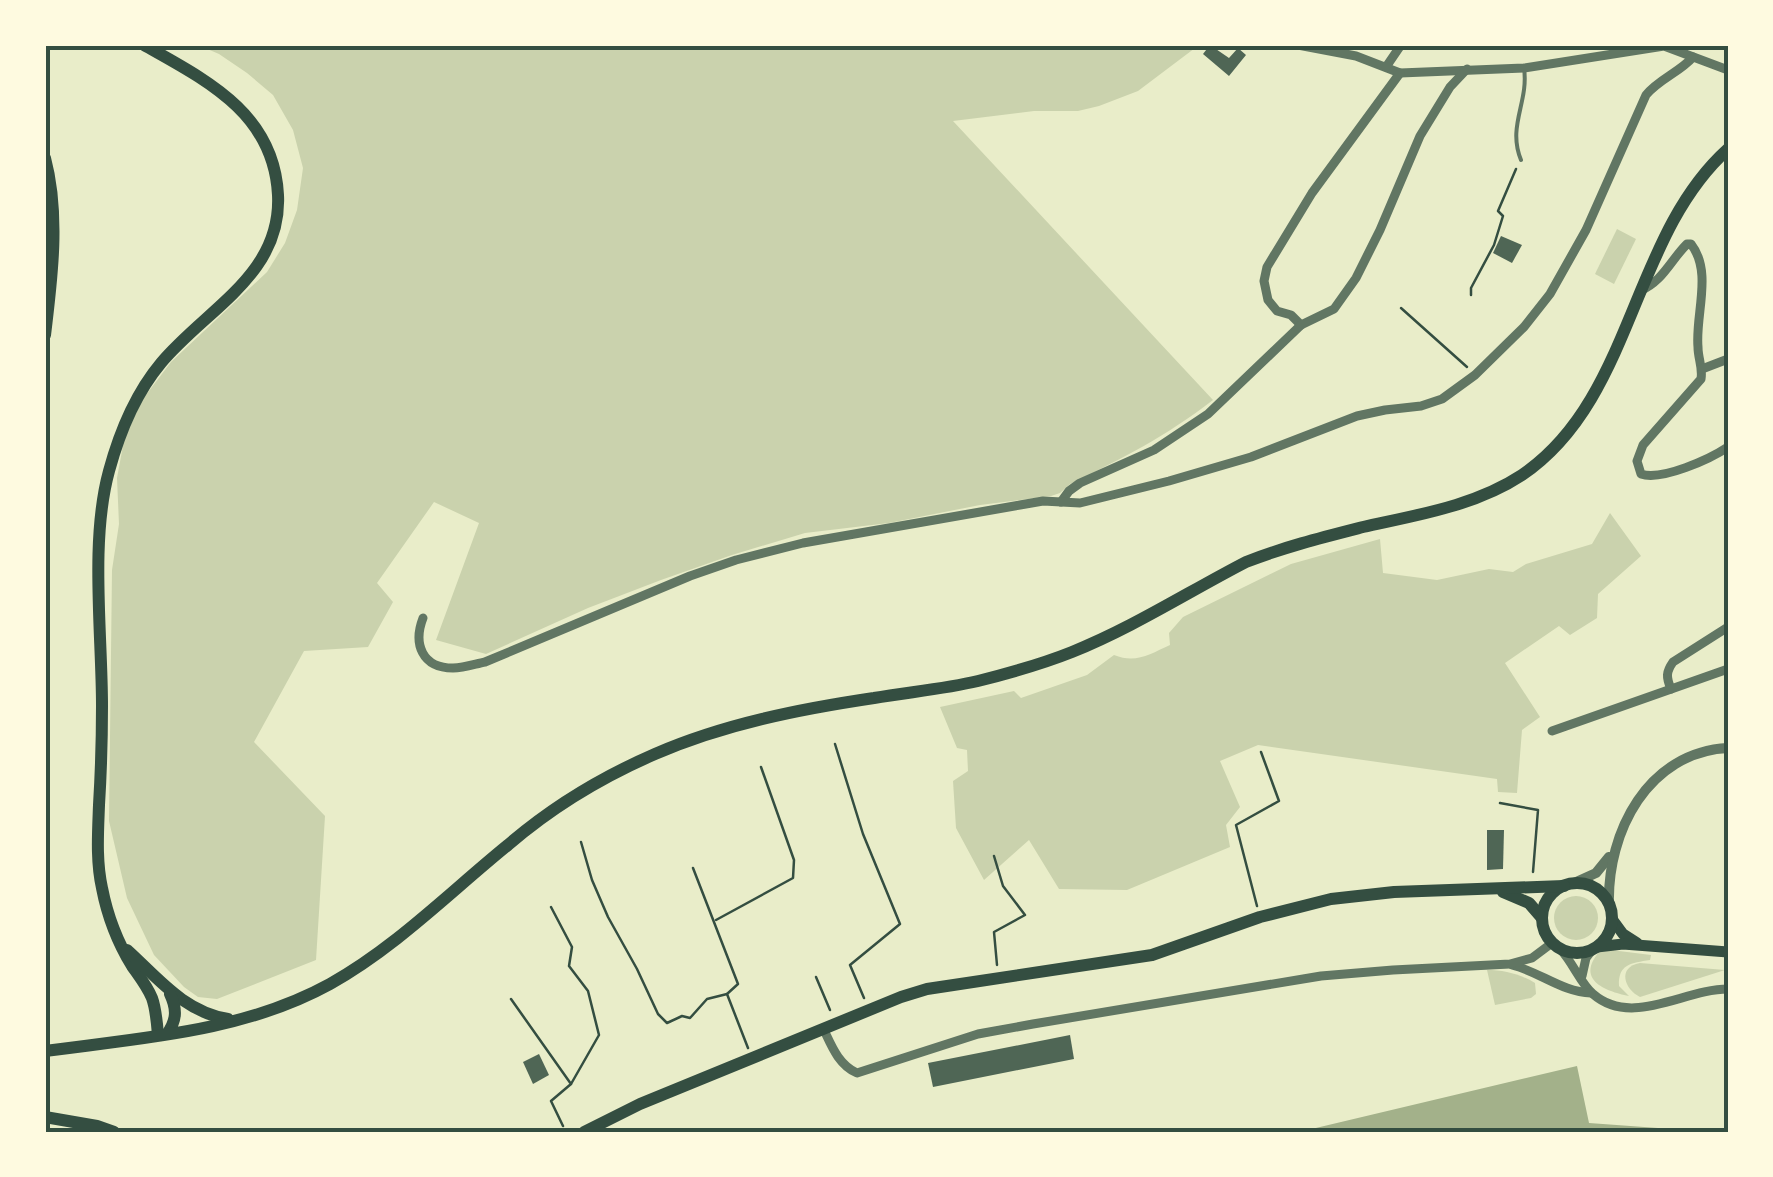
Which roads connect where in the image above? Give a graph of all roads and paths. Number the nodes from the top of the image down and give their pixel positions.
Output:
1 (1298, 45) edge
2 (1401, 45) edge
3 (144, 46) edge
4 (1693, 56) junction
5 (1386, 67) junction
6 (1524, 68) junction
7 (1467, 69) junction
8 (1728, 70) edge
9 (1400, 72) junction
10 (1728, 149) edge
11 (45, 158) edge
12 (1521, 160) joint
13 (1639, 292) junction
14 (1471, 295) dead end
15 (1401, 308) dead end
16 (1301, 325) junction
17 (45, 335) edge
18 (1728, 360) edge
19 (1702, 369) junction
20 (1476, 375) junction
21 (1728, 447) edge
22 (1061, 502) junction
23 (423, 618) dead end
24 (1728, 627) edge
25 (1728, 669) edge
26 (1671, 689) junction
27 (1552, 731) dead end
28 (835, 744) dead end
29 (1728, 748) edge
30 (1261, 752) dead end
31 (762, 767) dead end
32 (1500, 803) dead end
33 (582, 842) dead end
34 (1613, 852) junction
35 (994, 856) dead end
36 (694, 868) dead end
37 (1569, 885) junction
38 (1491, 888) junction
39 (1532, 888) junction
40 (1608, 904) junction
41 (551, 907) dead end
42 (1260, 917) junction
43 (1542, 918) junction
44 (1612, 919) junction
45 (715, 921) junction
46 (1641, 945) junction
47 (122, 946) junction
48 (1557, 946) junction
49 (1594, 948) junction
50 (1728, 952) edge
51 (1510, 964) junction
52 (998, 976) junction
53 (816, 978) dead end
54 (1582, 979) junction
55 (166, 988) junction
56 (1728, 989) edge
57 (1591, 993) junction
58 (727, 994) junction
59 (512, 999) dead end
60 (869, 1010) junction
61 (235, 1020) junction
62 (830, 1028) junction
63 (163, 1034) junction
64 (45, 1051) edge
65 (752, 1058) junction
66 (571, 1084) junction
67 (45, 1118) edge
68 (563, 1126) dead end
69 (114, 1132) edge
70 (584, 1132) edge

1 - 5 street
2 - 5 street
3 - 47 main road
4 - 6 street
4 - 8 street
4 - 20 street
5 - 9 street
6 - 7 street
6 - 12 lane
7 - 9 street
7 - 16 street
9 - 16 street
10 - 13 main road
11 - 17 main road
12 - 14 path
13 - 19 street
13 - 61 main road
15 - 20 path
16 - 22 street
18 - 19 street
19 - 21 street
20 - 22 street
22 - 23 street
24 - 26 street
25 - 26 street
26 - 27 street
28 - 60 path
29 - 34 street
30 - 42 path
31 - 45 path
32 - 39 path
33 - 58 path
34 - 37 street
34 - 40 street
35 - 52 path
36 - 45 path
37 - 39 main road
37 - 40 main road
37 - 43 main road
38 - 39 main road
38 - 42 main road
38 - 43 main road
40 - 44 main road
41 - 66 path
42 - 52 main road
43 - 48 main road
44 - 46 main road
44 - 49 main road
45 - 58 path
46 - 49 main road
46 - 50 main road
47 - 55 main road
47 - 63 main road
48 - 49 main road
48 - 51 street
48 - 54 street
49 - 54 street
51 - 57 street
51 - 62 street
52 - 60 main road
53 - 62 path
54 - 57 street
55 - 61 main road
55 - 63 main road
56 - 57 street
58 - 65 path
59 - 66 path
60 - 62 main road
61 - 63 main road
62 - 65 main road
63 - 64 main road
65 - 70 main road
66 - 68 path
67 - 69 main road

